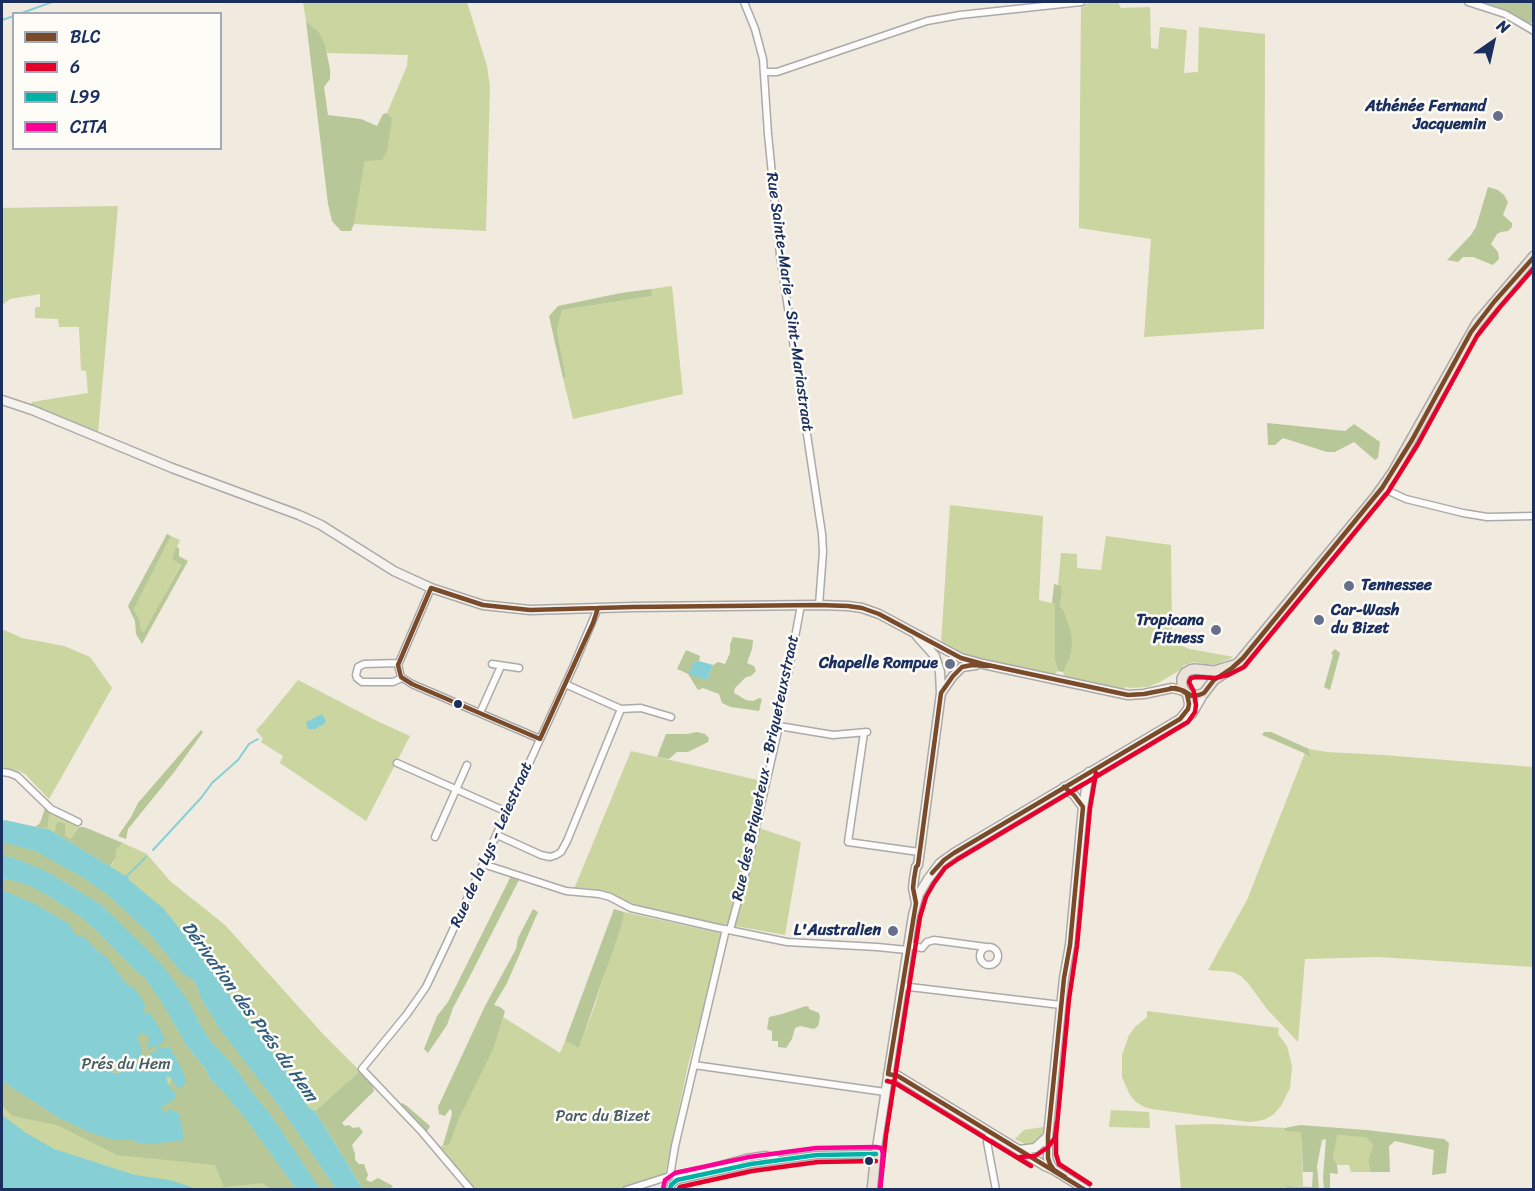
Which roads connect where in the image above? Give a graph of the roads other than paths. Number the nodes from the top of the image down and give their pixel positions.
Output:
1 (744, 2) edge
2 (1081, 2) edge
3 (1468, 2) edge
4 (1533, 31) edge
5 (764, 72) junction
6 (1533, 256) edge
7 (2, 400) edge
8 (1382, 488) junction
9 (1533, 516) edge
10 (431, 588) junction
11 (801, 605) junction
12 (819, 605) junction
13 (598, 608) junction
14 (915, 633) junction
15 (942, 648) junction
16 (935, 656) junction
17 (399, 663) junction
18 (962, 663) junction
19 (492, 664) dead end
20 (1237, 664) junction
21 (501, 666) junction
22 (519, 668) dead end
23 (1200, 670) junction
24 (940, 672) junction
25 (1185, 673) junction
26 (953, 676) junction
27 (402, 678) junction
28 (566, 684) junction
29 (1206, 690) junction
30 (1157, 691) junction
31 (1186, 692) junction
32 (941, 693) junction
33 (621, 709) junction
34 (480, 713) junction
35 (671, 717) dead end
36 (1180, 719) junction
37 (779, 726) junction
38 (540, 739) junction
39 (397, 763) dead end
40 (467, 765) dead end
41 (2, 772) edge
42 (1089, 772) junction
43 (1064, 787) junction
44 (456, 789) junction
45 (1083, 807) junction
46 (507, 812) junction
47 (78, 822) dead end
48 (497, 835) junction
49 (435, 837) dead end
50 (919, 852) junction
51 (483, 864) junction
52 (918, 866) junction
53 (932, 873) junction
54 (916, 903) junction
55 (728, 930) junction
56 (986, 947) dead end
57 (908, 948) junction
58 (901, 986) junction
59 (1061, 1005) junction
60 (694, 1065) junction
61 (888, 1074) junction
62 (885, 1092) junction
63 (990, 1132) junction
64 (1048, 1136) junction
65 (1019, 1150) junction
66 (876, 1154) junction
67 (778, 1160) junction
68 (1054, 1170) junction
69 (670, 1176) junction
70 (471, 1190) edge
71 (626, 1190) edge
72 (670, 1190) edge
73 (872, 1190) edge
74 (996, 1190) edge
75 (1086, 1190) edge

1 - 5 street, Rue Sainte-Marie - Sint-Mariastraat
2 - 5 street
3 - 4 street
5 - 12 street, Rue Sainte-Marie - Sint-Mariastraat
6 - 8 main road
7 - 10 street
8 - 9 street
8 - 20 main road
10 - 13 street
10 - 17 street
11 - 12 street
11 - 13 street
11 - 37 street, Rue des Briqueteux - Briqueteuxstraat
12 - 14 street
13 - 28 street, Rue de la Lys - Leiestraat
14 - 15 street
14 - 16 street
15 - 16 street
15 - 18 street
16 - 24 street
17 - 27 street
17 - 27 street
18 - 26 street
18 - 30 street
19 - 21 street
20 - 23 main road
20 - 29 main road
21 - 22 street
21 - 34 street
23 - 25 main road
23 - 29 main road
24 - 26 street
24 - 32 street
25 - 30 street
25 - 31 main road
26 - 32 street
27 - 34 street
28 - 33 street
28 - 38 street, Rue de la Lys - Leiestraat
29 - 31 main road
29 - 36 street
30 - 31 street
31 - 36 street
32 - 50 street
33 - 35 street
33 - 48 street
34 - 38 street
36 - 42 street
37 - 50 street
37 - 55 street, Rue des Briqueteux - Briqueteuxstraat
38 - 46 street, Rue de la Lys - Leiestraat
39 - 44 street
40 - 44 street
41 - 47 street
42 - 43 street
42 - 45 street
43 - 45 street
43 - 53 street
44 - 46 street
44 - 49 street
45 - 59 street
46 - 48 street, Rue de la Lys - Leiestraat
48 - 51 street, Rue de la Lys - Leiestraat
50 - 52 street
51 - 55 street
51 - 70 street, Rue de la Lys - Leiestraat
52 - 53 street
52 - 54 street
53 - 54 street
54 - 57 street
55 - 57 street
55 - 60 street, Rue des Briqueteux - Briqueteuxstraat
56 - 57 street
57 - 58 street
58 - 59 street
58 - 61 street
59 - 64 street
60 - 62 street
60 - 69 street, Rue des Briqueteux - Briqueteuxstraat
61 - 62 street
61 - 63 street
62 - 66 street
63 - 65 street
63 - 74 street
64 - 65 street
64 - 68 street
65 - 68 street
66 - 67 street
66 - 73 main road
67 - 69 street
67 - 72 street
68 - 75 street
69 - 71 street

